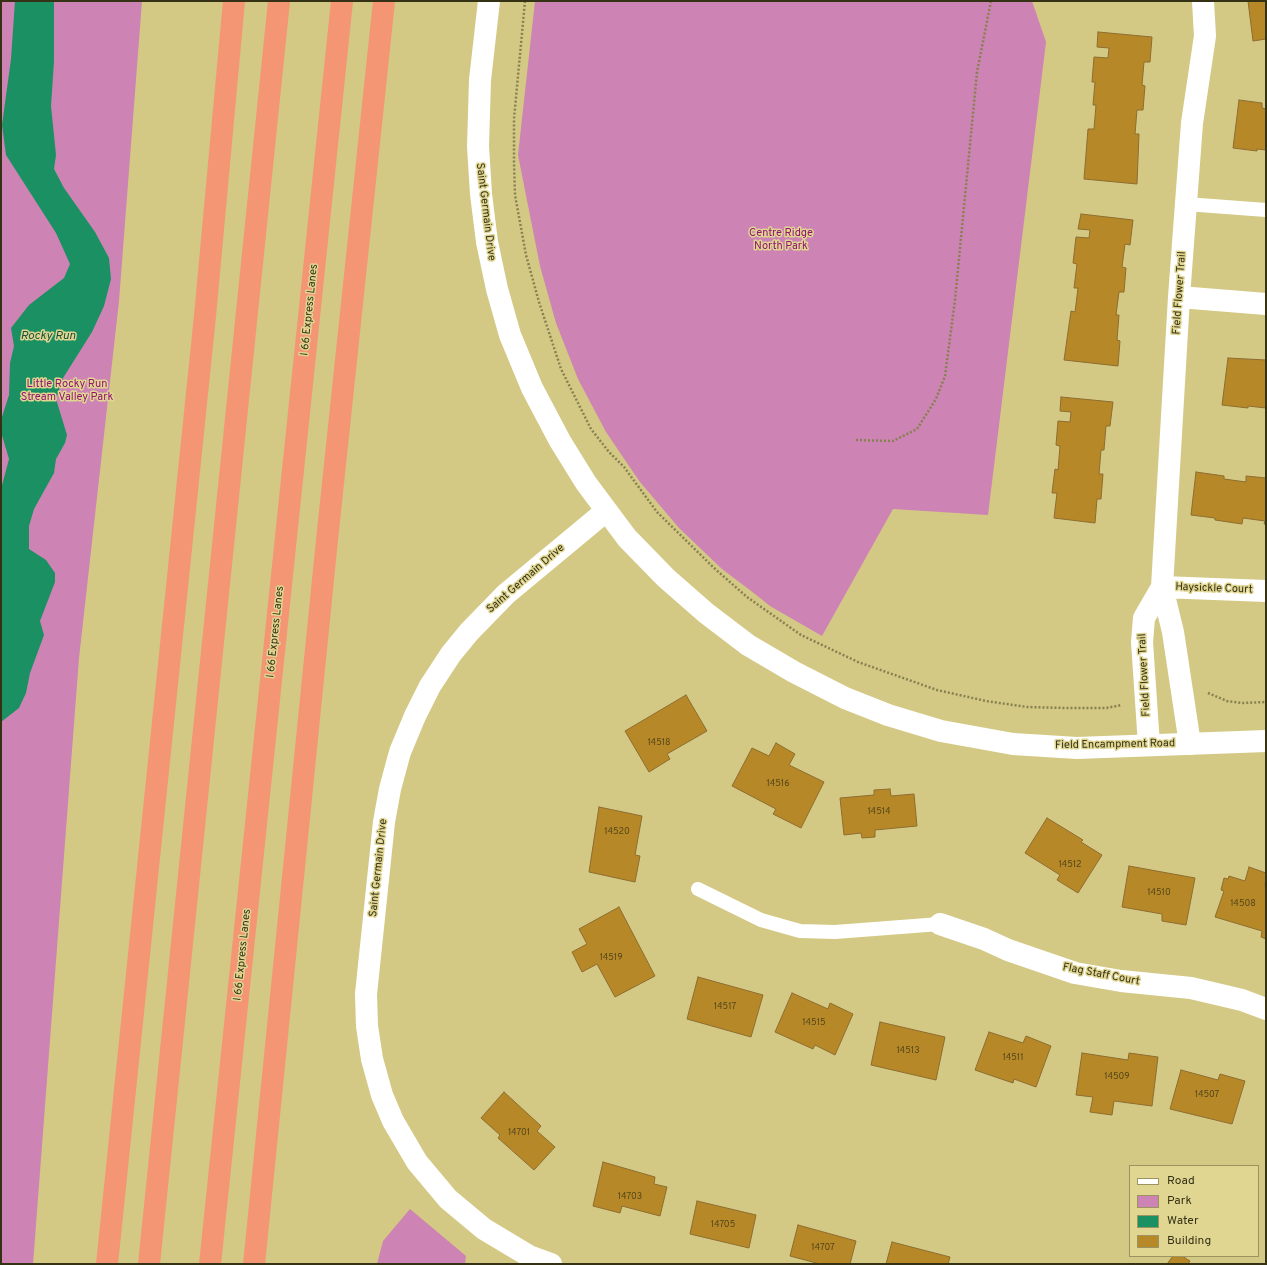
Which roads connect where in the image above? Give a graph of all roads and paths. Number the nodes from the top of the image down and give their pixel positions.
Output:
1 (234, 1) edge
2 (279, 1) edge
3 (342, 1) edge
4 (384, 1) edge
5 (489, 1) edge
6 (525, 1) edge
7 (991, 1) edge
8 (1203, 1) edge
9 (1186, 204) junction
10 (1266, 210) edge
11 (1179, 297) junction
12 (1266, 304) edge
13 (856, 440) dead end
14 (606, 511) junction
15 (1162, 586) junction
16 (1266, 591) edge
17 (1208, 693) dead end
18 (1266, 702) edge
19 (1127, 705) dead end
20 (1266, 741) edge
21 (1190, 744) junction
22 (1149, 745) junction
23 (698, 889) dead end
24 (940, 924) joint
25 (1266, 1009) edge
26 (107, 1264) edge
27 (149, 1264) edge
28 (210, 1264) edge
29 (254, 1264) edge
30 (551, 1264) edge

1 - 26 highway
2 - 27 highway
3 - 28 highway, I 66 Express Lanes
4 - 29 highway
5 - 14 street, Saint Germain Drive
6 - 19 path
7 - 13 path
8 - 9 street, Field Flower Trail
9 - 10 lane
9 - 11 street, Field Flower Trail
11 - 12 street
11 - 15 street, Field Flower Trail
14 - 22 street, Field Encampment Road
14 - 30 street, Saint Germain Drive
15 - 16 street, Haysickle Court
15 - 21 street, Field Flower Trail
15 - 22 street, Field Flower Trail
17 - 18 path
20 - 21 street, Field Encampment Road
21 - 22 street, Field Encampment Road
23 - 24 lane
24 - 25 street, Flag Staff Court

